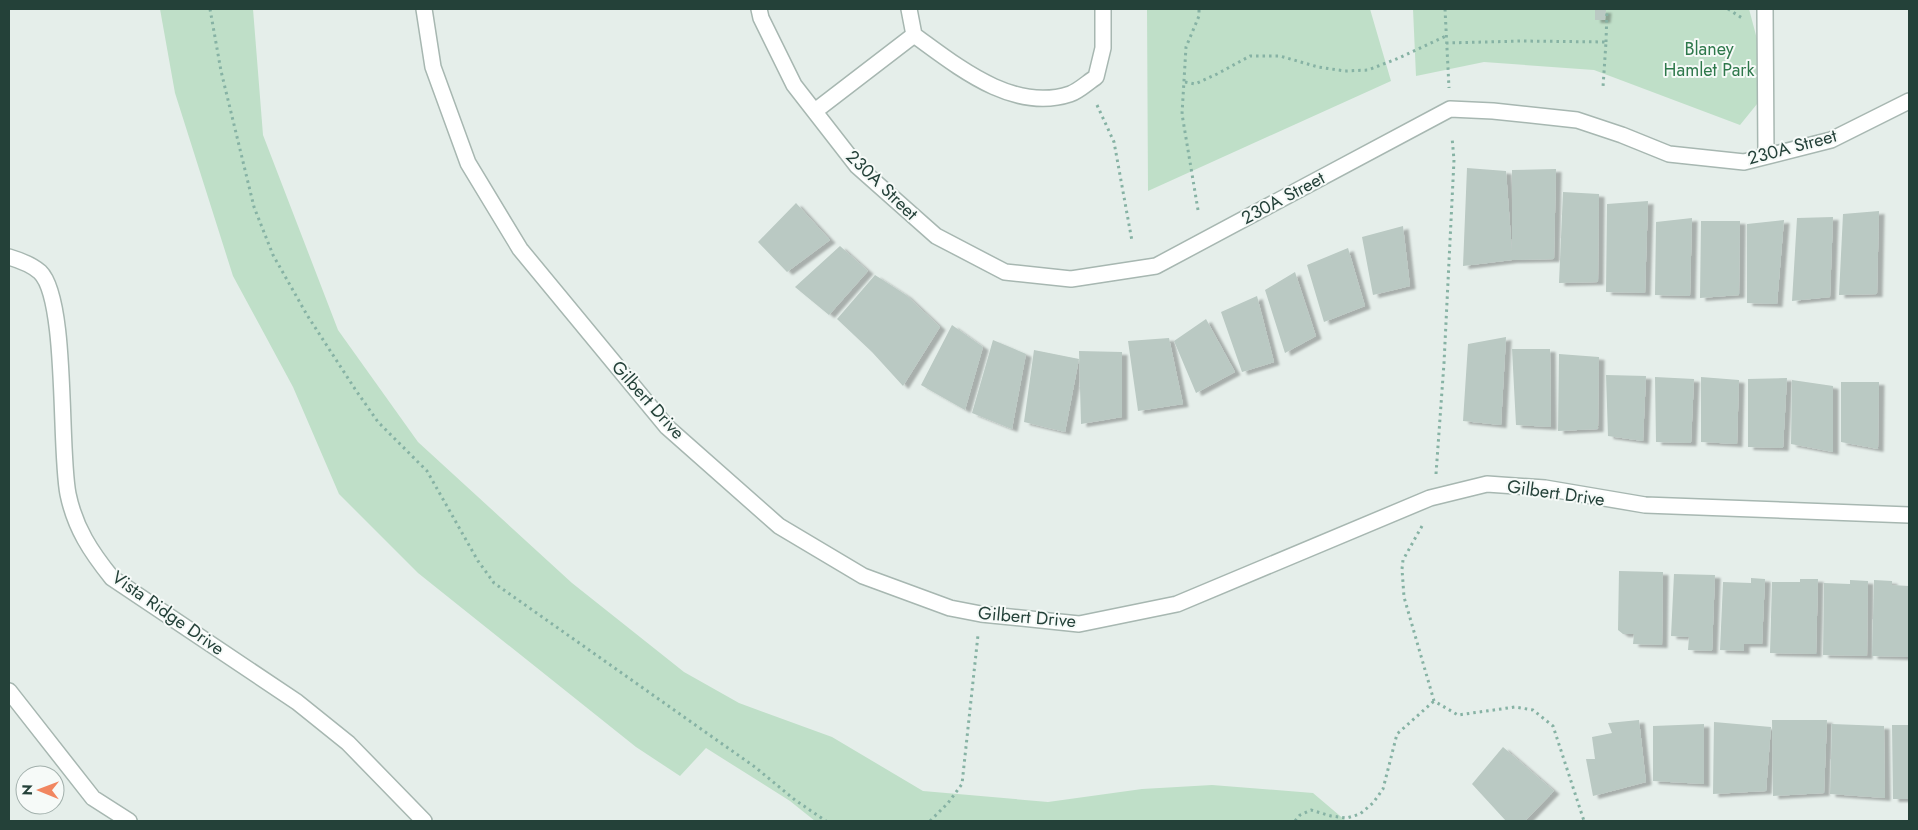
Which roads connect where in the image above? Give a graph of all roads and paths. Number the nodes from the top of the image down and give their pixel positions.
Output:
1 (210, 9) edge
2 (424, 9) edge
3 (759, 9) edge
4 (909, 9) edge
5 (1103, 9) edge
6 (1199, 9) edge
7 (1445, 9) edge
8 (1607, 9) edge
9 (1765, 9) edge
10 (914, 35) junction
11 (1446, 36) junction
12 (1606, 42) junction
13 (1446, 43) junction
14 (1185, 82) junction
15 (1087, 83) junction
16 (1603, 87) dead end
17 (1449, 89) dead end
18 (1909, 100) edge
19 (815, 112) junction
20 (1452, 136) dead end
21 (1766, 156) junction
22 (1198, 210) dead end
23 (1132, 241) dead end
24 (9, 257) edge
25 (1436, 477) dead end
26 (1909, 515) edge
27 (1425, 519) dead end
28 (978, 632) dead end
29 (9, 691) edge
30 (1434, 700) junction
31 (129, 821) edge
32 (424, 821) edge
33 (826, 821) edge
34 (930, 821) edge
35 (1294, 821) edge
36 (1584, 821) edge

1 - 33 path
2 - 26 street, Gilbert Drive
3 - 19 street, 230A Street
4 - 10 street
5 - 15 street
6 - 14 path
7 - 11 path
8 - 12 path
9 - 21 street
10 - 15 street
10 - 19 street
11 - 13 path
11 - 14 path
12 - 13 path
12 - 16 path
13 - 17 path
14 - 22 path
15 - 23 path
18 - 21 street, 230A Street
19 - 21 street, 230A Street
20 - 25 path
24 - 32 street, Vista Ridge Drive
27 - 30 path
28 - 34 path
29 - 31 street
30 - 35 path
30 - 36 path

